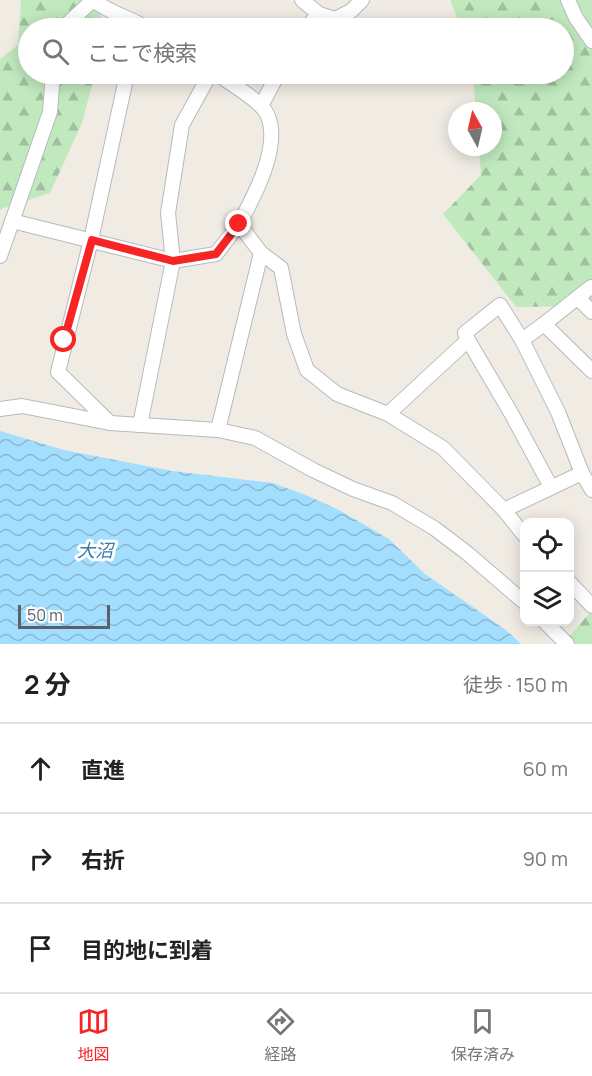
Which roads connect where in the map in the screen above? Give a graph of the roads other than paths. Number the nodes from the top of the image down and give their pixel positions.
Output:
1 (93, 0) edge
2 (302, 0) edge
3 (362, 0) edge
4 (568, 0) edge
5 (319, 14) junction
6 (74, 18) edge
7 (122, 18) edge
8 (315, 18) edge
9 (332, 18) edge
10 (337, 18) edge
11 (592, 41) edge
12 (52, 84) edge
13 (125, 84) edge
14 (205, 84) edge
15 (231, 84) edge
16 (273, 84) edge
17 (261, 106) junction
18 (12, 221) junction
19 (239, 224) junction
20 (92, 240) junction
21 (261, 253) junction
22 (0, 256) edge
23 (173, 261) junction
24 (591, 287) edge
25 (578, 298) junction
26 (592, 312) edge
27 (544, 324) junction
28 (468, 340) junction
29 (522, 340) junction
30 (592, 371) edge
31 (0, 409) edge
32 (388, 414) junction
33 (111, 423) junction
34 (140, 425) junction
35 (218, 430) junction
36 (582, 473) junction
37 (551, 487) junction
38 (592, 490) edge
39 (504, 510) junction
40 (520, 529) edge
41 (574, 587) edge
42 (520, 598) edge
43 (592, 606) edge
44 (550, 626) edge
45 (567, 644) edge

1 - 6 street
1 - 7 street
2 - 5 street
3 - 10 street
4 - 11 street
5 - 8 street
5 - 9 street
12 - 18 street
13 - 20 street
14 - 23 street
15 - 17 street
16 - 17 street
17 - 19 street
18 - 20 street
18 - 22 street
19 - 21 street
19 - 23 street
20 - 23 street
20 - 33 street
21 - 32 street
21 - 35 street
23 - 34 street
24 - 25 street
25 - 26 street
25 - 27 street
27 - 29 street
27 - 30 street
28 - 29 street
28 - 32 street
28 - 37 street
29 - 36 street
31 - 33 street
32 - 39 street
33 - 34 street
34 - 35 street
35 - 42 street
36 - 37 street
36 - 38 street
37 - 39 street
39 - 40 street
41 - 43 street
44 - 45 street

